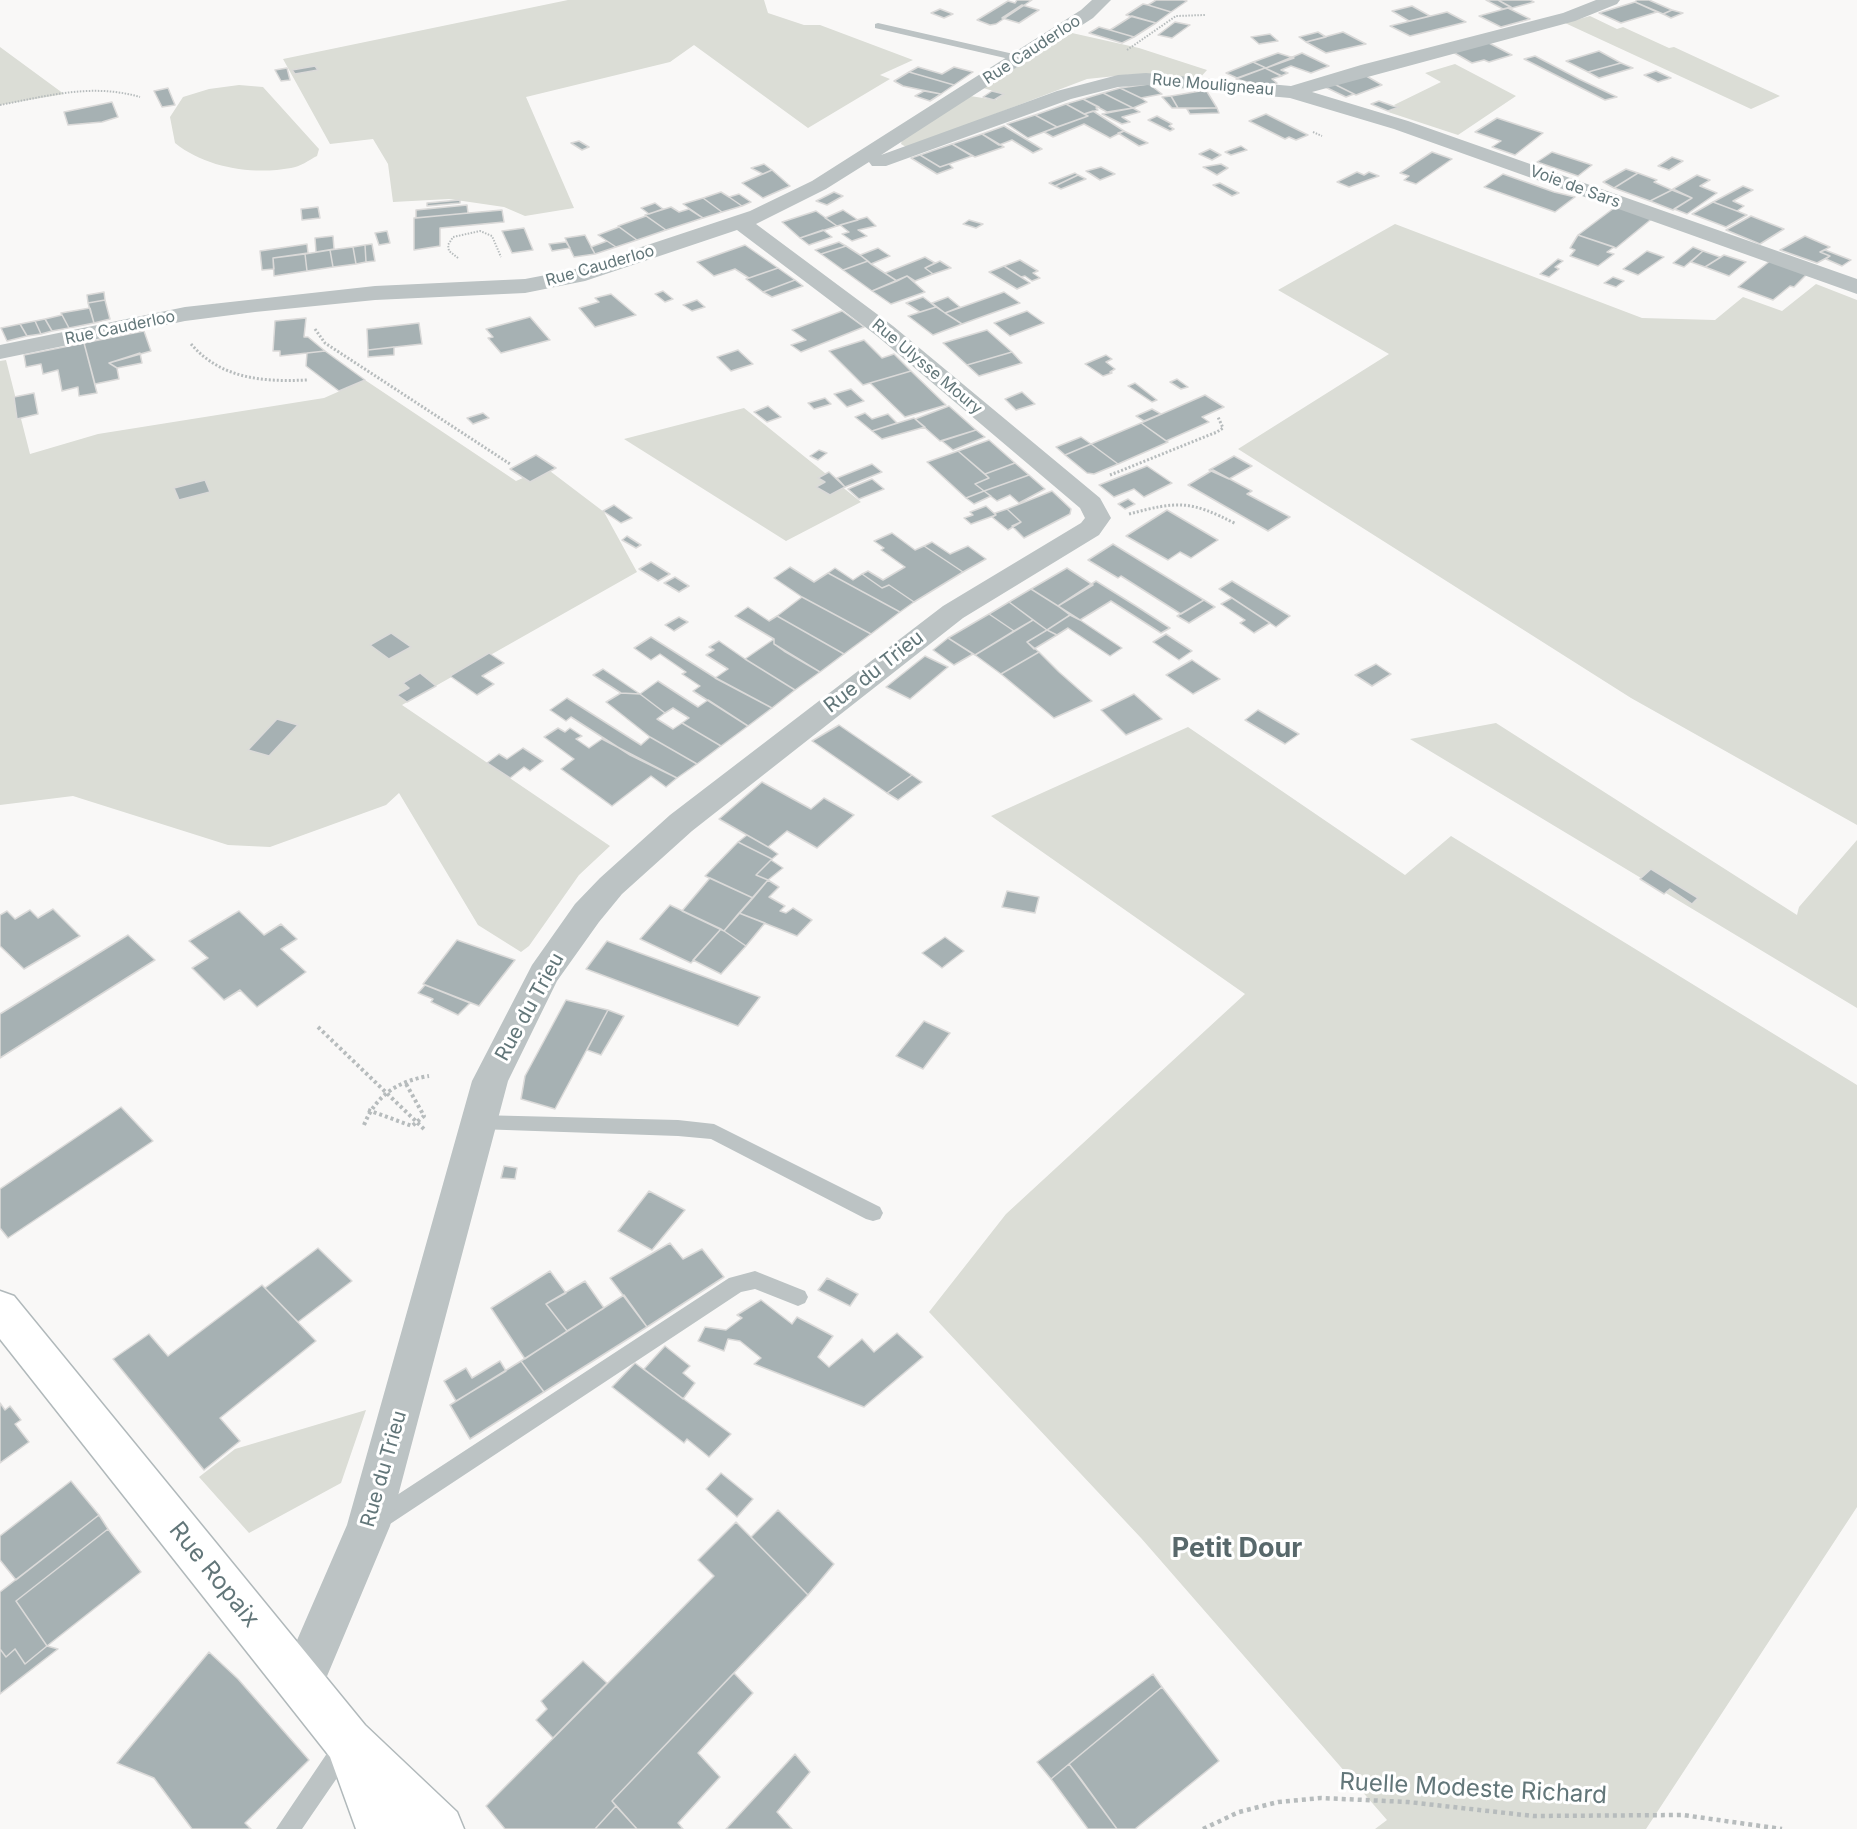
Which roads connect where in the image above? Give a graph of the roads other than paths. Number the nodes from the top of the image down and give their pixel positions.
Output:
1 (1102, 0) edge
2 (1611, 0) edge
3 (878, 26) dead end
4 (1018, 58) junction
5 (1292, 92) junction
6 (819, 184) junction
7 (741, 224) junction
8 (1857, 287) edge
9 (0, 352) edge
10 (1097, 521) joint
11 (478, 1122) junction
12 (873, 1213) dead end
13 (798, 1297) dead end
14 (0, 1308) edge
15 (368, 1526) junction
16 (301, 1684) junction
17 (348, 1742) junction
18 (288, 1829) edge
19 (380, 1829) edge
20 (440, 1829) edge

1 - 4 street, Rue Cauderloo
2 - 5 street, Rue Mouligneau
3 - 4 lane
4 - 6 street, Rue Cauderloo
5 - 6 street, Rue Mouligneau
5 - 8 street, Voie de Sars
6 - 7 street, Rue Cauderloo
7 - 9 street, Rue Cauderloo
7 - 10 street, Rue Ulysse Moury
10 - 11 street, Rue du Trieu
11 - 12 lane
11 - 15 street, Rue du Trieu
13 - 15 lane
14 - 16 street, Rue Ropaix
15 - 16 street, Rue du Trieu
16 - 17 street, Rue Ropaix
17 - 18 lane
17 - 19 street
17 - 20 street, Rue Ropaix

